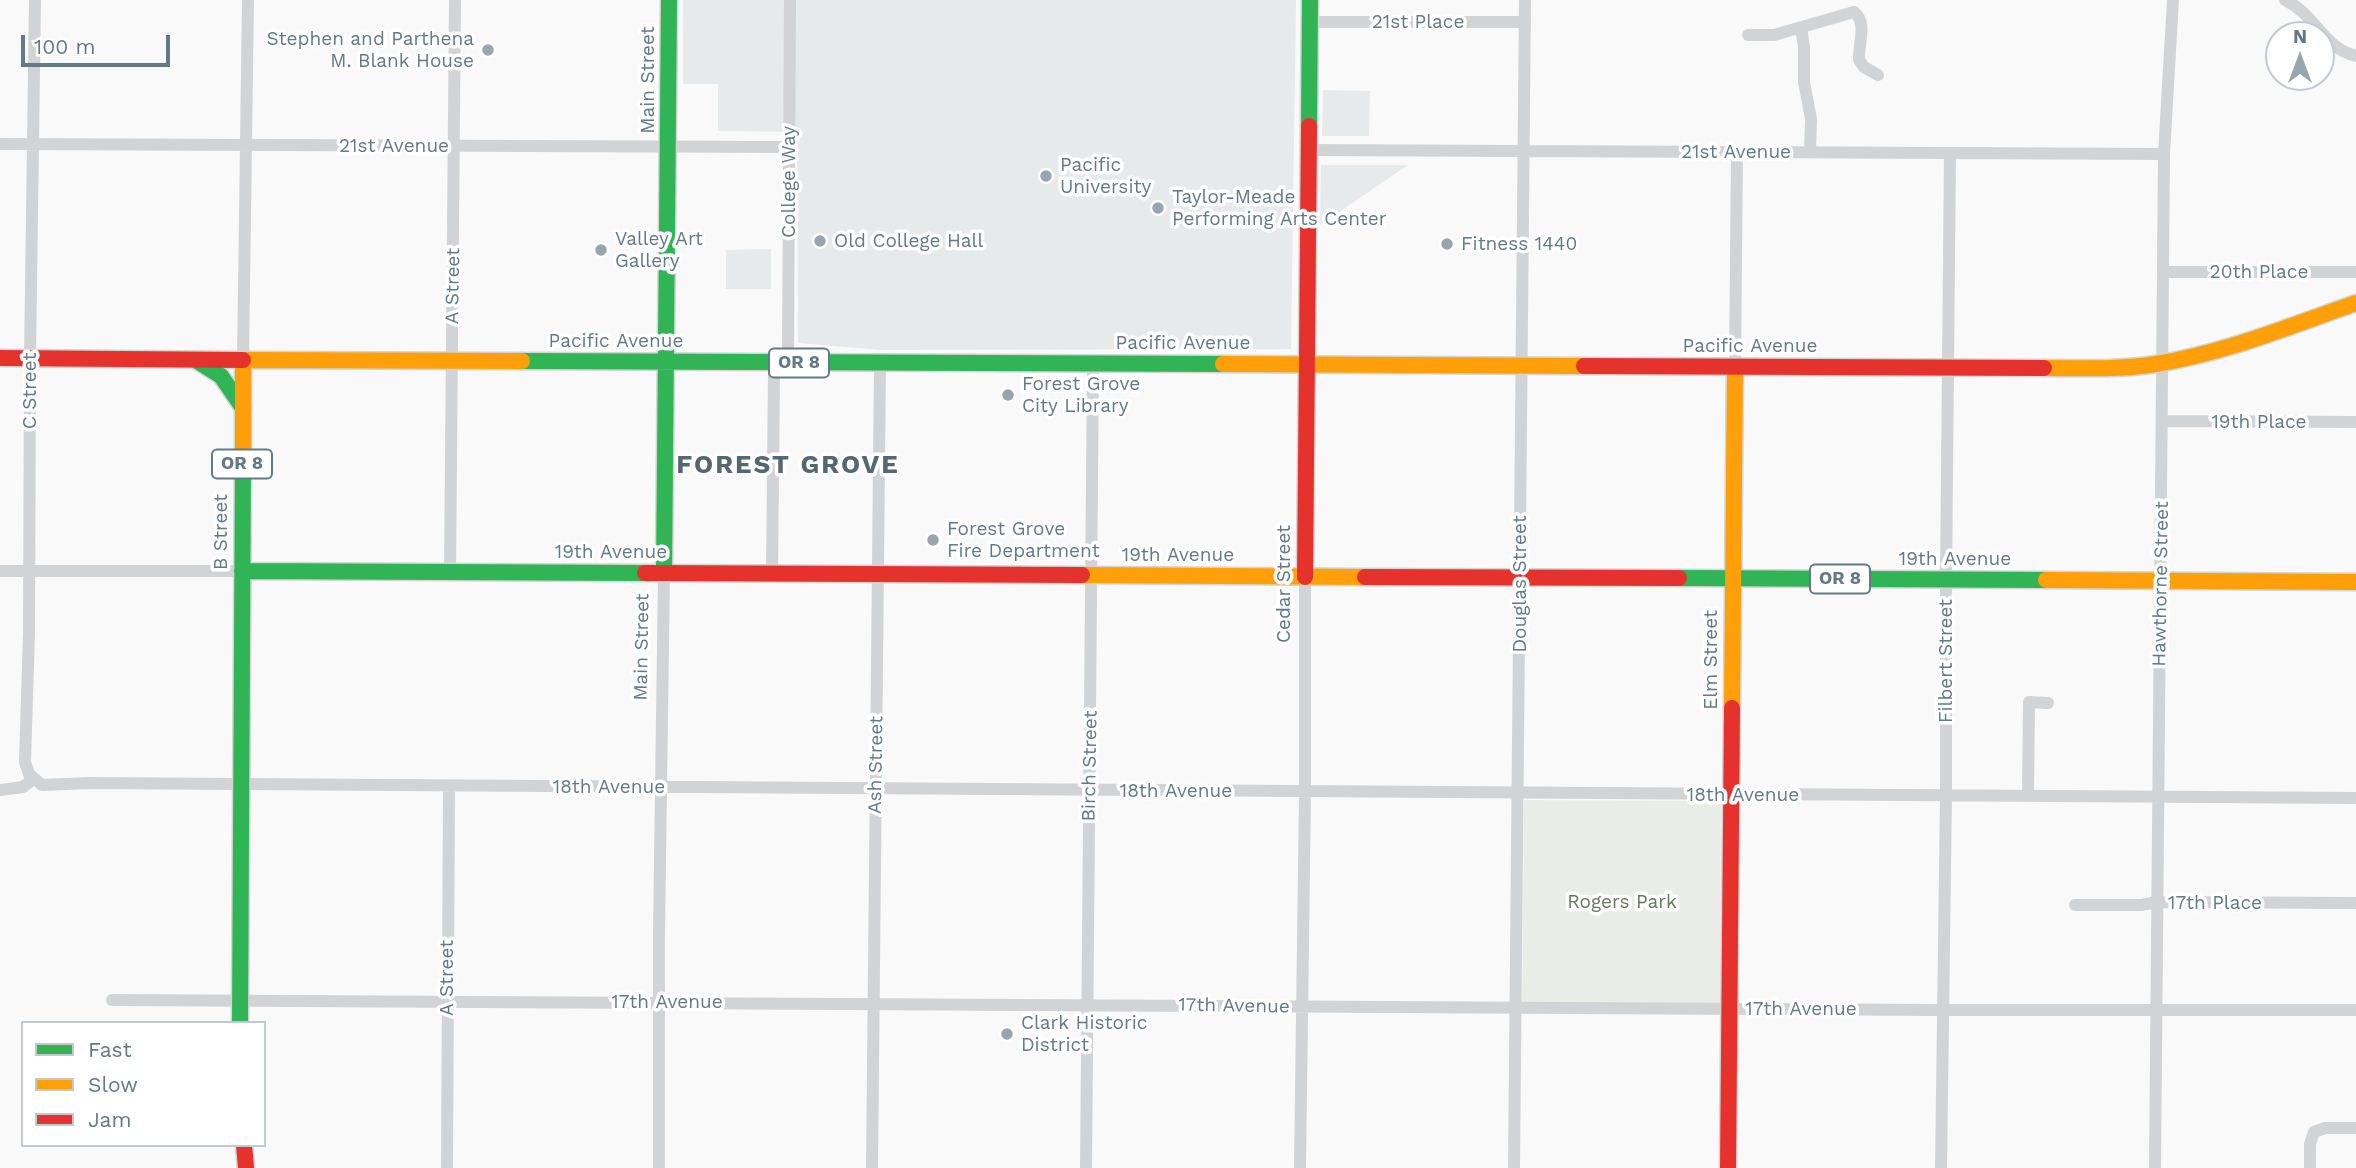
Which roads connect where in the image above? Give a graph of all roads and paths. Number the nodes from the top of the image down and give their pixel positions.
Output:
1 (35, 0) edge
2 (248, 0) edge
3 (455, 0) edge
4 (669, 0) edge
5 (790, 0) edge
6 (1310, 0) edge
7 (1525, 0) edge
8 (2173, 0) edge
9 (2285, 0) edge
10 (1310, 22) junction
11 (1525, 22) junction
12 (1801, 28) junction
13 (1748, 35) dead end
14 (2356, 55) edge
15 (1878, 75) dead end
16 (0, 144) edge
17 (32, 144) junction
18 (246, 146) junction
19 (454, 147) junction
20 (789, 147) junction
21 (668, 148) junction
22 (1309, 150) junction
23 (1525, 151) junction
24 (1737, 152) junction
25 (1810, 152) junction
26 (1950, 153) junction
27 (2164, 154) junction
28 (2163, 272) junction
29 (2356, 272) edge
30 (2356, 303) edge
31 (0, 358) edge
32 (30, 358) junction
33 (194, 359) junction
34 (243, 359) junction
35 (452, 361) junction
36 (666, 362) junction
37 (782, 363) junction
38 (880, 363) junction
39 (1093, 364) junction
40 (2163, 364) junction
41 (1306, 365) junction
42 (1521, 366) junction
43 (1735, 367) junction
44 (1949, 368) junction
45 (243, 408) junction
46 (2162, 421) junction
47 (2356, 422) edge
48 (0, 571) edge
49 (29, 571) junction
50 (242, 571) junction
51 (450, 572) junction
52 (664, 573) junction
53 (772, 573) junction
54 (878, 575) junction
55 (1091, 576) junction
56 (1305, 577) junction
57 (1520, 578) junction
58 (1732, 579) junction
59 (1946, 580) junction
60 (2161, 581) junction
61 (2356, 582) edge
62 (2048, 703) dead end
63 (33, 779) junction
64 (240, 786) junction
65 (449, 787) junction
66 (660, 788) junction
67 (876, 789) junction
68 (0, 790) edge
69 (1090, 790) junction
70 (1305, 792) junction
71 (1519, 793) junction
72 (1731, 795) junction
73 (1946, 795) junction
74 (2028, 796) junction
75 (2158, 797) junction
76 (2356, 798) edge
77 (2157, 902) junction
78 (2356, 903) edge
79 (2075, 905) dead end
80 (112, 1000) dead end
81 (239, 1000) junction
82 (447, 1001) junction
83 (659, 1002) junction
84 (874, 1003) junction
85 (1087, 1004) junction
86 (1302, 1006) junction
87 (1517, 1007) junction
88 (1729, 1009) junction
89 (1944, 1010) junction
90 (2156, 1010) junction
91 (2356, 1010) edge
92 (240, 1021) edge
93 (2356, 1128) edge
94 (244, 1147) edge
95 (246, 1168) edge
96 (447, 1168) edge
97 (659, 1168) edge
98 (872, 1168) edge
99 (1087, 1168) edge
100 (1300, 1168) edge
101 (1514, 1168) edge
102 (1728, 1168) edge
103 (1941, 1168) edge
104 (2155, 1168) edge
105 (2309, 1168) edge

1 - 17 street, C Street
2 - 18 street, B Street
3 - 19 street, A Street
4 - 21 main road, Main Street
5 - 20 street, College Way
6 - 10 main road, Cedar Street
7 - 11 street, Douglas Street
8 - 27 street, Hawthorne Street
9 - 14 street
10 - 11 street, 21st Place
10 - 22 main road, Cedar Street
11 - 23 street, Douglas Street
12 - 13 street
12 - 15 street
12 - 25 street
16 - 17 street, 21st Avenue
17 - 18 street, 21st Avenue
17 - 32 street, C Street
18 - 19 street, 21st Avenue
18 - 34 street, B Street
19 - 21 street, 21st Avenue
19 - 35 street, A Street
20 - 21 street, 21st Avenue
20 - 37 street, College Way
21 - 36 main road, Main Street
22 - 23 street, 21st Avenue
22 - 41 main road, Cedar Street
23 - 24 street, 21st Avenue
23 - 42 street, Douglas Street
24 - 25 street, 21st Avenue
24 - 43 street, Elm Street
25 - 26 street, 21st Avenue
26 - 27 street, 21st Avenue
26 - 44 street, Filbert Street
27 - 28 street, Hawthorne Street
28 - 29 street, 20th Place
28 - 40 street, Hawthorne Street
30 - 40 main road, Pacific Avenue / OR 8
31 - 32 main road, Pacific Avenue / OR 8
32 - 33 main road, Pacific Avenue / OR 8
32 - 49 street, C Street
33 - 34 main road, Pacific Avenue / OR 8
33 - 45 main road
34 - 35 main road, Pacific Avenue / OR 8
34 - 45 main road, B Street
35 - 36 main road, Pacific Avenue / OR 8
35 - 51 street, A Street
36 - 37 main road, Pacific Avenue / OR 8
36 - 52 main road, Main Street
37 - 38 main road, Pacific Avenue / OR 8
37 - 53 street, College Way
38 - 39 main road, Pacific Avenue / OR 8
38 - 54 street, Ash Street
39 - 41 main road, Pacific Avenue / OR 8
39 - 55 street, Birch Street
40 - 44 main road, Pacific Avenue / OR 8
40 - 46 street, Hawthorne Street
41 - 42 main road, Pacific Avenue / OR 8
41 - 56 main road, Cedar Street
42 - 43 main road, Pacific Avenue / OR 8
42 - 57 street, Douglas Street
43 - 44 main road, Pacific Avenue / OR 8
43 - 58 main road, Elm Street
44 - 59 street, Filbert Street
45 - 50 main road, B Street / OR 8
46 - 47 street, 19th Place
46 - 60 street, Hawthorne Street
48 - 49 street, 19th Avenue
49 - 50 street, 19th Avenue
49 - 63 street, C Street
50 - 51 main road, 19th Avenue / OR 8
50 - 64 main road, B Street
51 - 52 main road, 19th Avenue / OR 8
52 - 53 main road, 19th Avenue / OR 8
52 - 66 street, Main Street
53 - 54 main road, 19th Avenue / OR 8
54 - 55 main road, 19th Avenue / OR 8
54 - 67 street, Ash Street
55 - 56 main road, 19th Avenue / OR 8
55 - 69 street, Birch Street
56 - 57 main road, 19th Avenue / OR 8
56 - 70 street, Cedar Street
57 - 58 main road, 19th Avenue / OR 8
57 - 71 street, Douglas Street
58 - 59 main road, 19th Avenue / OR 8
58 - 72 main road, Elm Street
59 - 60 main road, 19th Avenue / OR 8
59 - 73 street, Filbert Street
60 - 61 main road, 19th Avenue / OR 8
60 - 75 street, Hawthorne Street
62 - 74 street
63 - 64 street, 18th Avenue
63 - 68 street, 18th Avenue
64 - 65 street, 18th Avenue
64 - 81 main road, B Street
65 - 66 street, 18th Avenue
65 - 82 street, A Street
66 - 67 street, 18th Avenue
66 - 83 street, Main Street
67 - 69 street, 18th Avenue
67 - 84 street, Ash Street
69 - 70 street, 18th Avenue
69 - 85 street, Birch Street
70 - 71 street, 18th Avenue
70 - 86 street, Cedar Street
71 - 72 street, 18th Avenue
71 - 87 street, Douglas Street
72 - 73 street, 18th Avenue
72 - 88 main road, Elm Street
73 - 74 street, 18th Avenue
73 - 89 street, Filbert Street
74 - 75 street, 18th Avenue
75 - 76 street, 18th Avenue
75 - 77 street, Hawthorne Street
77 - 78 street, 17th Place
77 - 79 street, 17th Place
77 - 90 street, Hawthorne Street
80 - 81 street, 17th Avenue
81 - 82 street, 17th Avenue
81 - 92 main road, B Street
82 - 83 street, 17th Avenue
82 - 96 street, A Street
83 - 84 street, 17th Avenue
83 - 97 street, Main Street
84 - 85 street, 17th Avenue
84 - 98 street, Ash Street
85 - 86 street, 17th Avenue
85 - 99 street, Birch Street
86 - 87 street, 17th Avenue
86 - 100 street, Cedar Street
87 - 88 street, 17th Avenue
87 - 101 street, Douglas Street
88 - 89 street, 17th Avenue
88 - 102 main road, Elm Street
89 - 90 street, 17th Avenue
89 - 103 street, Filbert Street
90 - 91 street, 17th Avenue
90 - 104 street, Hawthorne Street
93 - 105 street
94 - 95 main road

